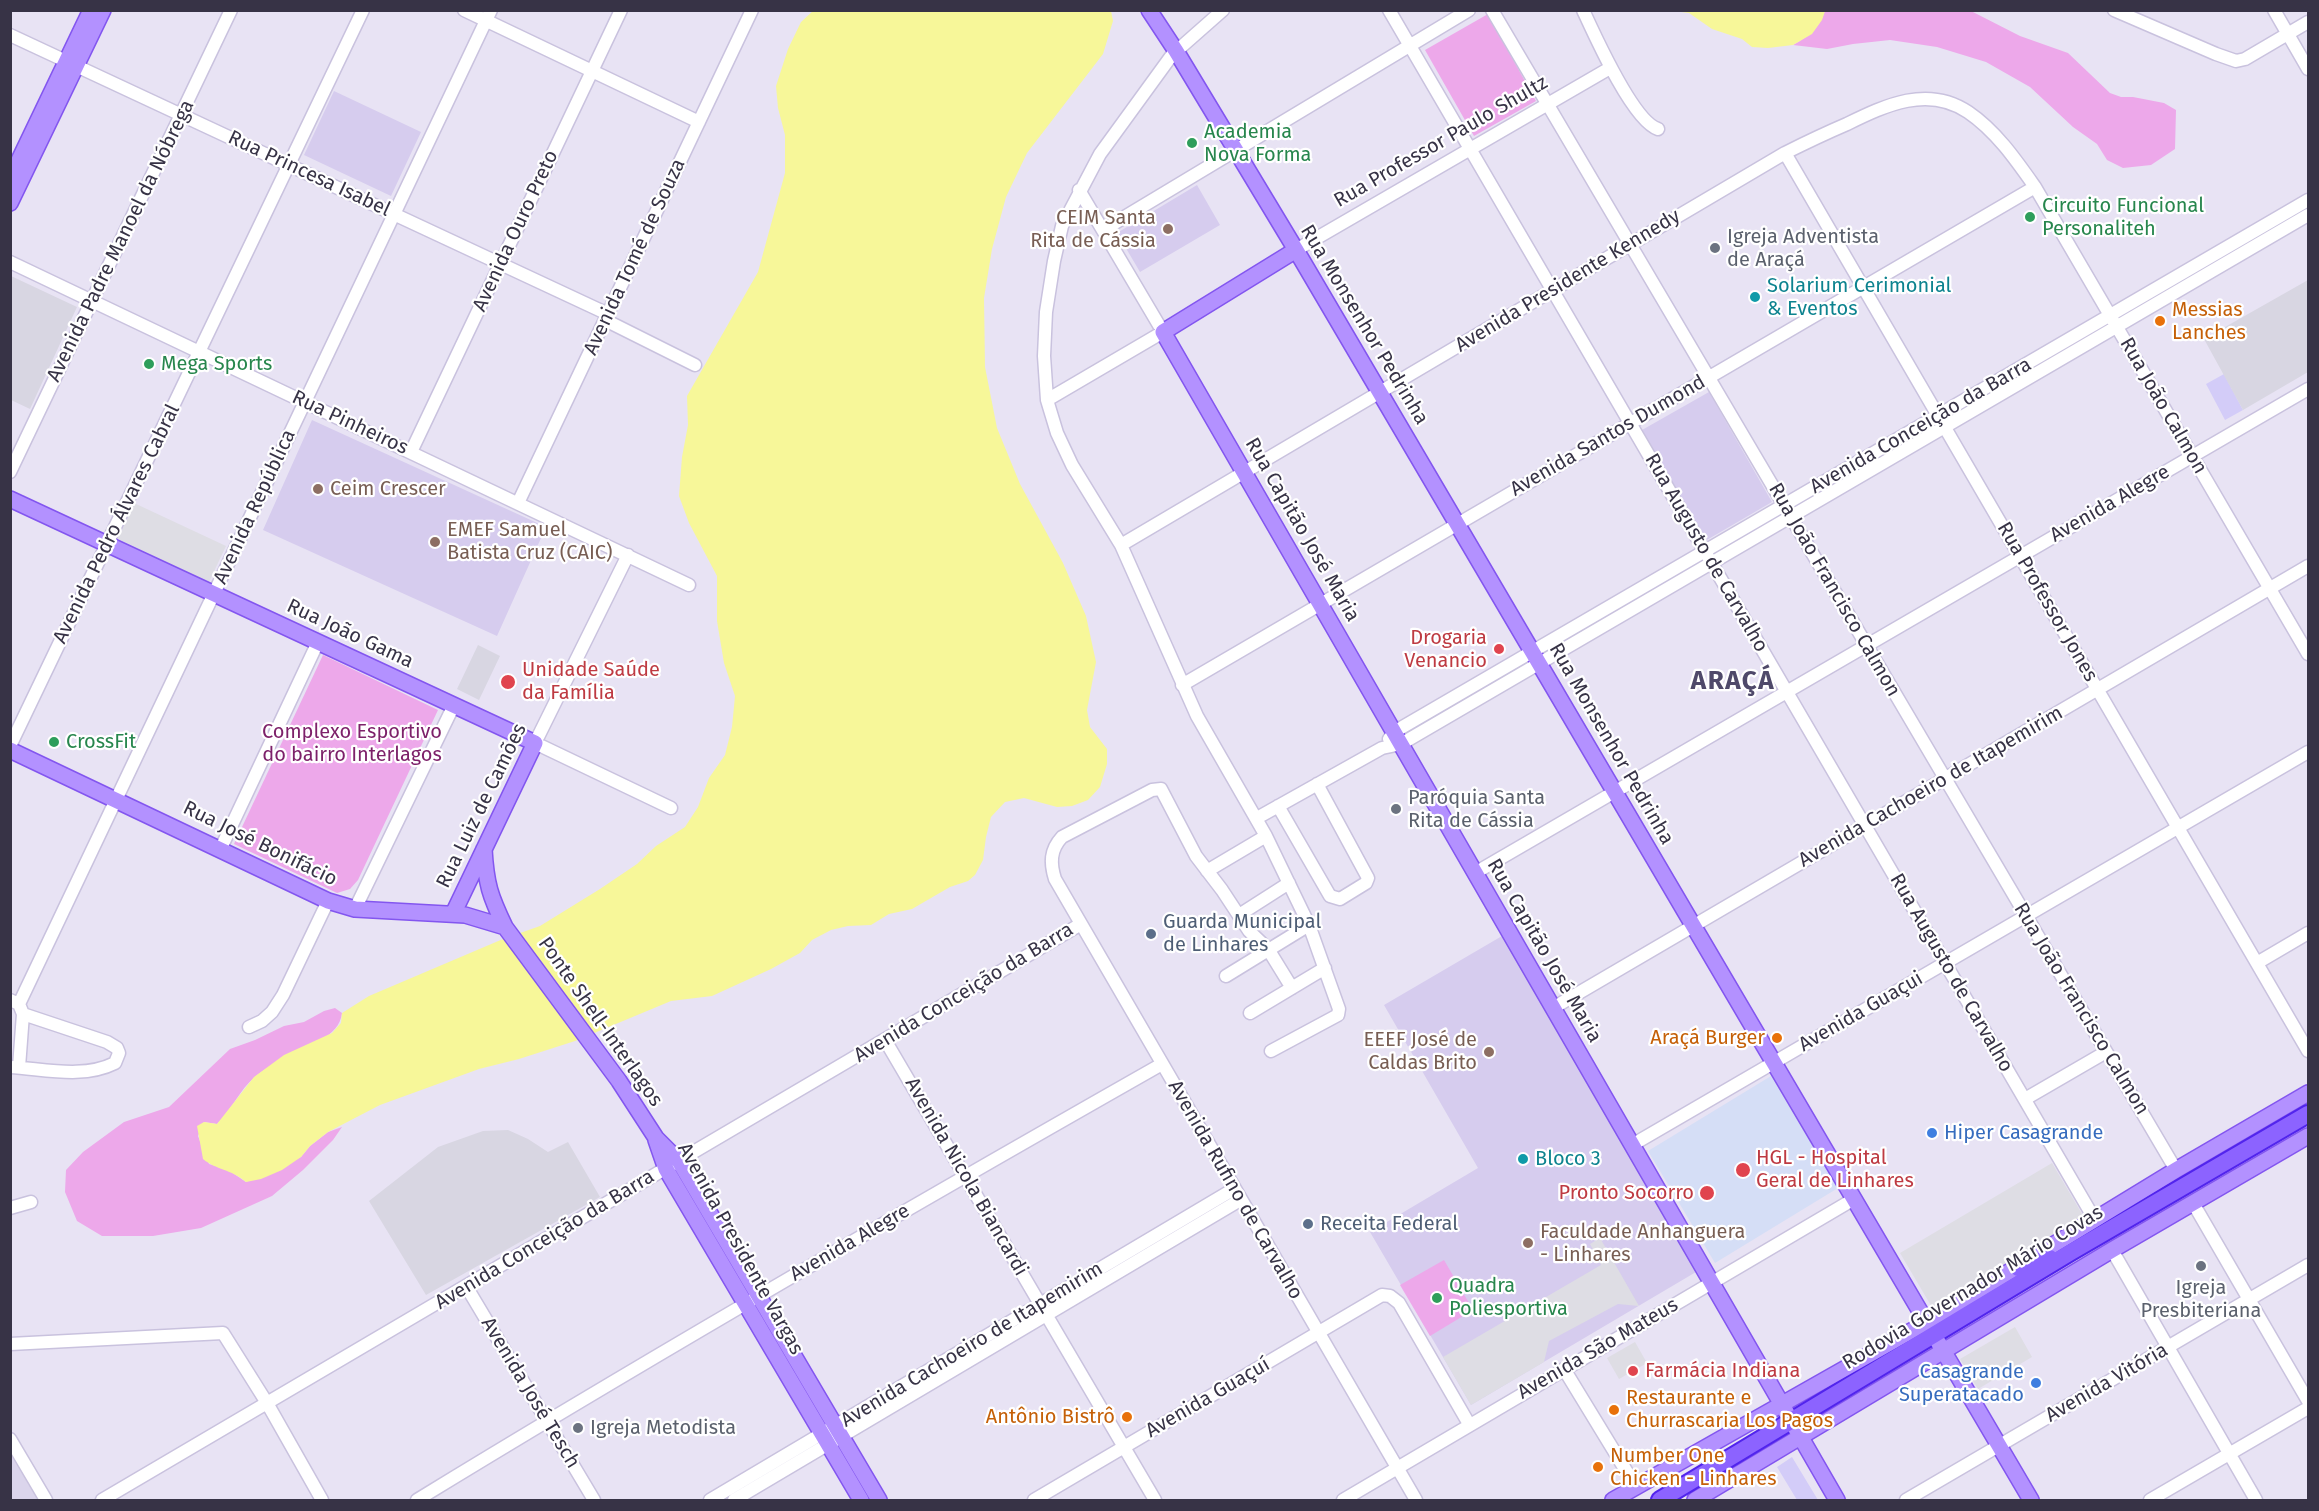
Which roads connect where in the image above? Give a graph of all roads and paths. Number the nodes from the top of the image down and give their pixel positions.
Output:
1 (91, 10) edge
2 (103, 10) edge
3 (231, 10) edge
4 (363, 10) edge
5 (464, 10) edge
6 (621, 10) edge
7 (752, 10) edge
8 (1149, 10) edge
9 (1223, 10) edge
10 (1389, 10) edge
11 (1470, 10) edge
12 (1492, 10) edge
13 (1583, 10) edge
14 (2114, 10) edge
15 (2274, 10) edge
16 (489, 16) edge
17 (2308, 22) edge
18 (10, 34) edge
19 (2288, 34) junction
20 (1410, 46) junction
21 (1176, 51) junction
22 (72, 63) junction
23 (1610, 68) junction
24 (2308, 69) edge
25 (592, 71) junction
26 (1548, 104) junction
27 (182, 114) junction
28 (699, 122) junction
29 (1658, 129) dead end
30 (1470, 149) junction
31 (1235, 151) junction
32 (1785, 153) junction
33 (2016, 160) joint
34 (289, 165) junction
35 (10, 179) edge
36 (2035, 187) junction
37 (1079, 190) junction
38 (2308, 200) edge
39 (10, 203) edge
40 (394, 214) junction
41 (2308, 215) edge
42 (1103, 230) junction
43 (1630, 244) junction
44 (1296, 250) junction
45 (10, 262) edge
46 (501, 264) junction
47 (1863, 288) junction
48 (1552, 290) junction
49 (92, 300) junction
50 (2110, 316) junction
51 (606, 317) junction
52 (2117, 327) junction
53 (1163, 332) junction
54 (200, 351) junction
55 (695, 365) dead end
56 (1708, 378) junction
57 (2308, 389) edge
58 (1380, 392) junction
59 (1047, 400) junction
60 (305, 402) junction
61 (1938, 416) junction
62 (1630, 423) junction
63 (1944, 427) junction
64 (411, 452) junction
65 (2192, 456) junction
66 (10, 472) edge
67 (1244, 472) junction
68 (10, 499) edge
69 (518, 503) junction
70 (1784, 505) junction
71 (1791, 517) junction
72 (1457, 524) junction
73 (107, 544) junction
74 (1121, 545) junction
75 (1705, 551) junction
76 (628, 555) junction
77 (2020, 556) junction
78 (1712, 563) junction
79 (2308, 566) edge
80 (689, 585) dead end
81 (2270, 588) junction
82 (214, 594) junction
83 (1320, 604) junction
84 (318, 642) junction
85 (1866, 645) junction
86 (2308, 654) edge
87 (1536, 657) junction
88 (1182, 685) junction
89 (2097, 689) junction
90 (1787, 692) junction
91 (454, 705) junction
92 (1397, 738) junction
93 (535, 743) junction
94 (10, 748) edge
95 (2308, 752) edge
96 (1945, 778) junction
97 (1317, 784) junction
98 (1615, 792) junction
99 (117, 799) junction
100 (1278, 806) junction
101 (671, 808) dead end
102 (1257, 818) junction
103 (1865, 825) junction
104 (2178, 828) junction
105 (1266, 836) junction
106 (221, 848) junction
107 (484, 849) junction
108 (1207, 871) junction
109 (1475, 873) junction
110 (1289, 883) junction
111 (328, 901) junction
112 (355, 909) junction
113 (453, 914) junction
114 (1239, 915) junction
115 (2026, 916) junction
116 (1081, 924) junction
117 (1309, 926) junction
118 (1693, 926) junction
119 (508, 930) junction
120 (2308, 933) edge
121 (1268, 950) junction
122 (1945, 963) junction
123 (2257, 963) junction
124 (1325, 968) junction
125 (1226, 976) dead end
126 (1292, 988) junction
127 (18, 1006) edge
128 (1553, 1008) junction
129 (1250, 1013) dead end
130 (249, 1027) dead end
131 (885, 1040) junction
132 (1270, 1051) dead end
133 (2308, 1051) edge
134 (2106, 1052) junction
135 (1774, 1062) junction
136 (1162, 1064) junction
137 (15, 1067) edge
138 (2308, 1093) edge
139 (2025, 1099) junction
140 (2308, 1114) edge
141 (2308, 1136) edge
142 (656, 1138) joint
143 (1632, 1145) junction
144 (672, 1165) junction
145 (2176, 1170) junction
146 (965, 1176) junction
147 (1234, 1189) junction
148 (1854, 1199) junction
149 (1240, 1200) junction
150 (31, 1202) dead end
151 (2193, 1203) junction
152 (10, 1208) edge
153 (2096, 1220) junction
154 (2112, 1250) junction
155 (2071, 1252) junction
156 (2308, 1265) edge
157 (2018, 1268) junction
158 (1711, 1283) junction
159 (466, 1286) junction
160 (2249, 1300) junction
161 (752, 1301) junction
162 (1043, 1309) junction
163 (1931, 1329) junction
164 (1318, 1333) junction
165 (10, 1344) edge
166 (2168, 1347) junction
167 (1944, 1352) junction
168 (1564, 1369) junction
169 (2308, 1401) edge
170 (267, 1403) junction
171 (1781, 1404) junction
172 (2308, 1408) edge
173 (546, 1421) junction
174 (1791, 1421) junction
175 (1469, 1424) junction
176 (831, 1435) junction
177 (1800, 1437) junction
178 (10, 1439) edge
179 (1999, 1446) junction
180 (1124, 1447) junction
181 (2229, 1454) junction
182 (1396, 1467) junction
183 (1636, 1487) junction
184 (46, 1500) edge
185 (102, 1500) edge
186 (322, 1500) edge
187 (417, 1500) edge
188 (594, 1500) edge
189 (710, 1500) edge
190 (734, 1500) edge
191 (861, 1500) edge
192 (879, 1500) edge
193 (1034, 1500) edge
194 (1155, 1500) edge
195 (1343, 1500) edge
196 (1416, 1500) edge
197 (1613, 1500) edge
198 (1660, 1500) edge
199 (1695, 1500) edge
200 (1837, 1500) edge
201 (1906, 1500) edge
202 (2031, 1500) edge
203 (2150, 1500) edge
204 (2256, 1500) edge

1 - 22 main road
2 - 22 main road
3 - 27 street, Avenida Padre Manoel da Nóbrega
4 - 34 street, Avenida Pedro Álvares Cabral
5 - 16 street
6 - 25 street, Avenida Ouro Preto
7 - 28 street, Avenida Tomé de Souza
8 - 21 main road, Rua Monsenhor Pedrinha
9 - 21 street
10 - 20 street, Rua Augusto de Carvalho
11 - 20 street
12 - 26 street, Rua João Francisco Calmon
13 - 23 street
14 - 19 street
15 - 19 street
16 - 25 street
16 - 40 street, Avenida República
17 - 19 street
18 - 22 street, Rua Princesa Isabel
19 - 24 street
20 - 30 street, Rua Augusto de Carvalho
20 - 31 street
21 - 31 main road, Rua Monsenhor Pedrinha
21 - 37 street
22 - 27 street, Rua Princesa Isabel
22 - 35 main road
22 - 39 main road
23 - 26 street, Rua Professor Paulo Shultz
23 - 29 street
25 - 28 street
25 - 46 street, Avenida Ouro Preto
26 - 30 street, Rua Professor Paulo Shultz
26 - 43 street, Rua João Francisco Calmon
27 - 34 street, Rua Princesa Isabel
27 - 49 street, Avenida Padre Manoel da Nóbrega
28 - 51 street, Avenida Tomé de Souza
30 - 44 street, Rua Professor Paulo Shultz
30 - 48 street, Rua Augusto de Carvalho
31 - 42 street
31 - 44 main road, Rua Monsenhor Pedrinha
32 - 33 street, Avenida Presidente Kennedy
32 - 43 street, Avenida Presidente Kennedy
32 - 47 street, Rua Professor Jones
33 - 36 street, Rua João Calmon
34 - 40 street, Rua Princesa Isabel
34 - 54 street, Avenida Pedro Álvares Cabral
36 - 47 street, Avenida Santos Dumond
36 - 50 street, Rua João Calmon
37 - 42 street
37 - 59 street
38 - 50 street, Avenida Conceição da Barra
40 - 46 street, Rua Princesa Isabel
40 - 60 street, Avenida República
41 - 52 street, Avenida Conceição da Barra
42 - 53 street
43 - 48 street, Avenida Presidente Kennedy
43 - 56 street, Rua João Francisco Calmon
44 - 53 main road, Rua Professor Paulo Shultz
44 - 58 main road, Rua Monsenhor Pedrinha
45 - 49 street, Rua Pinheiros
46 - 51 street, Rua Princesa Isabel
46 - 64 street, Avenida Ouro Preto
47 - 56 street, Avenida Santos Dumond
47 - 61 street, Rua Professor Jones
48 - 58 street, Avenida Presidente Kennedy
48 - 62 street, Rua Augusto de Carvalho
49 - 54 street, Rua Pinheiros
49 - 66 street, Avenida Padre Manoel da Nóbrega
50 - 52 street, Rua João Calmon
50 - 61 street, Avenida Conceição da Barra
51 - 55 street, Rua Princesa Isabel
51 - 69 street, Avenida Tomé de Souza
52 - 63 street, Avenida Conceição da Barra
52 - 65 street, Rua João Calmon
53 - 59 street, Rua Professor Paulo Shultz
53 - 67 main road, Rua Capitão José Maria
54 - 60 street, Rua Pinheiros
54 - 73 street, Avenida Pedro Álvares Cabral
56 - 62 street, Avenida Santos Dumond
56 - 70 street, Rua João Francisco Calmon
57 - 65 street, Avenida Alegre
58 - 67 street, Avenida Presidente Kennedy
58 - 72 main road, Rua Monsenhor Pedrinha
59 - 74 street
60 - 64 street, Rua Pinheiros
60 - 82 street, Avenida República
61 - 63 street, Rua Professor Jones
61 - 70 street, Avenida Conceição da Barra
62 - 72 street, Avenida Santos Dumond
62 - 75 street, Rua Augusto de Carvalho
63 - 71 street, Avenida Conceição da Barra
63 - 77 street, Rua Professor Jones
64 - 69 street, Rua Pinheiros
65 - 77 street, Avenida Alegre
65 - 81 street, Rua João Calmon
67 - 74 street, Avenida Presidente Kennedy
67 - 83 main road, Rua Capitão José Maria
68 - 73 main road, Rua João Gama
69 - 76 street, Rua Pinheiros
70 - 71 street, Rua João Francisco Calmon
70 - 75 street, Avenida Conceição da Barra
71 - 78 street, Avenida Conceição da Barra
71 - 85 street, Rua João Francisco Calmon
72 - 83 street, Avenida Santos Dumond
72 - 87 main road, Rua Monsenhor Pedrinha
73 - 82 main road, Rua João Gama
73 - 94 street, Avenida Pedro Álvares Cabral
74 - 88 street
75 - 78 street, Rua Augusto de Carvalho
75 - 87 street, Avenida Conceição da Barra
76 - 80 street, Rua Pinheiros
76 - 93 street, Rua Luiz de Camões
77 - 85 street, Avenida Alegre
77 - 89 street, Rua Professor Jones
78 - 87 street, Avenida Conceição da Barra
78 - 90 street, Rua Augusto de Carvalho
79 - 81 street, Avenida Cachoeiro de Itapemirim
81 - 86 street, Rua João Calmon
81 - 89 street, Avenida Cachoeiro de Itapemirim
82 - 84 main road, Rua João Gama
82 - 99 street, Avenida República
83 - 88 street, Avenida Santos Dumond
83 - 92 main road, Rua Capitão José Maria
84 - 91 main road, Rua João Gama
84 - 106 street
85 - 90 street, Avenida Alegre
85 - 96 street, Rua João Francisco Calmon
87 - 92 street, Avenida Conceição da Barra
87 - 98 main road, Rua Monsenhor Pedrinha
88 - 102 street
89 - 96 street, Avenida Cachoeiro de Itapemirim
89 - 104 street, Rua Professor Jones
90 - 98 street, Avenida Alegre
90 - 103 street, Rua Augusto de Carvalho
91 - 93 main road, Rua João Gama
91 - 112 street
92 - 97 street, Avenida Conceição da Barra
92 - 109 main road, Rua Capitão José Maria
93 - 101 street, Rua João Gama
93 - 107 main road, Rua Luiz de Camões
94 - 99 main road, Rua José Bonifácio
95 - 104 street, Avenida Guaçui
96 - 103 street, Avenida Cachoeiro de Itapemirim
96 - 115 street, Rua João Francisco Calmon
97 - 100 street, Avenida Conceição da Barra
97 - 100 street
98 - 109 street, Avenida Alegre
98 - 118 main road, Rua Monsenhor Pedrinha
99 - 106 main road, Rua José Bonifácio
99 - 127 street, Avenida República
100 - 102 street, Avenida Conceição da Barra
102 - 105 street
103 - 118 street, Avenida Cachoeiro de Itapemirim
103 - 122 street, Rua Augusto de Carvalho
104 - 115 street, Avenida Guaçui
104 - 123 street, Rua Professor Jones
105 - 108 street
105 - 110 street
106 - 111 main road, Rua José Bonifácio
107 - 113 main road, Rua Luiz de Camões
107 - 119 main road, Ponte Shell-Interlagos
108 - 114 street
108 - 116 street, Avenida Rufino de Carvalho
109 - 128 main road, Rua Capitão José Maria
110 - 114 street
110 - 117 street
111 - 112 main road, Rua José Bonifácio
111 - 130 street
112 - 113 main road, Rua José Bonifácio
113 - 119 main road, Rua José Bonifácio
114 - 121 street
115 - 122 street, Avenida Guaçui
115 - 134 street, Rua João Francisco Calmon
116 - 131 street, Avenida Conceição da Barra
116 - 136 street, Avenida Rufino de Carvalho
117 - 121 street
117 - 124 street
118 - 128 street, Avenida Cachoeiro de Itapemirim
118 - 135 main road, Rua Monsenhor Pedrinha
119 - 142 main road, Ponte Shell-Interlagos
120 - 123 street
121 - 125 street
121 - 126 street
122 - 135 street, Avenida Guaçui
122 - 139 street, Rua Augusto de Carvalho
123 - 133 street, Rua Professor Jones
124 - 126 street
124 - 132 street
126 - 129 street
127 - 137 street, Avenida República
127 - 137 street
128 - 143 main road, Rua Capitão José Maria
131 - 144 street, Avenida Conceição da Barra
131 - 146 street, Avenida Nicola Biancardi
134 - 139 street
134 - 145 street, Rua João Francisco Calmon
135 - 143 street, Avenida Guaçui
135 - 148 main road, Rua Monsenhor Pedrinha
136 - 146 street, Avenida Alegre
136 - 147 street, Avenida Rufino de Carvalho
138 - 145 main road
139 - 153 street, Rua Augusto de Carvalho
140 - 155 highway, Rodovia Governador Mário Covas
141 - 151 main road
142 - 144 main road, Avenida Presidente Vargas
143 - 158 main road, Rua Capitão José Maria
144 - 159 street, Avenida Conceição da Barra
144 - 161 main road, Avenida Presidente Vargas
145 - 153 main road
146 - 161 street, Avenida Alegre
146 - 162 street, Avenida Nicola Biancardi
147 - 149 street, Avenida Rufino de Carvalho
147 - 162 street, Avenida Cachoeiro de Itapemirim
148 - 158 street, Avenida São Mateus
148 - 163 main road, Rua Monsenhor Pedrinha
149 - 162 street
149 - 164 street, Avenida Rufino de Carvalho
150 - 152 street
151 - 154 main road
151 - 160 street
153 - 157 main road
154 - 166 street
154 - 167 main road
155 - 157 highway
155 - 163 highway, Rodovia Governador Mário Covas
156 - 160 street, Avenida Vitória
157 - 163 main road
158 - 168 street, Avenida São Mateus
158 - 171 main road, Rua Capitão José Maria
159 - 170 street, Avenida Conceição da Barra
159 - 173 street, Avenida José Tesch
160 - 166 street, Avenida Vitória
160 - 169 street
161 - 173 street, Avenida Alegre
161 - 176 main road, Avenida Presidente Vargas
162 - 176 street
162 - 180 street, Avenida Nicola Biancardi
163 - 167 main road, Rua Monsenhor Pedrinha
163 - 171 main road
163 - 174 highway, Rodovia Governador Mário Covas
164 - 175 street, Avenida Guaçuí
164 - 180 street, Avenida Guaçuí
164 - 182 street, Avenida Rufino de Carvalho
165 - 170 street
166 - 179 street, Avenida Vitória
166 - 181 street
167 - 177 main road
167 - 179 main road, Rua Monsenhor Pedrinha
168 - 175 street, Avenida São Mateus
168 - 183 street
170 - 185 street, Avenida Conceição da Barra
170 - 186 street
171 - 174 main road, Rua Capitão José Maria
171 - 183 main road
172 - 181 street
173 - 187 street, Avenida Alegre
173 - 188 street, Avenida José Tesch
174 - 177 main road, Rua Capitão José Maria
174 - 198 highway, Rodovia Governador Mário Covas
175 - 182 street, Avenida São Mateus
176 - 189 street, Avenida Cachoeiro de Itapemirim
176 - 190 street
176 - 191 main road, Avenida Presidente Vargas
176 - 192 main road, Avenida Presidente Vargas
177 - 199 main road
177 - 200 main road
178 - 184 street
179 - 201 street, Avenida Vitória
179 - 202 main road, Rua Monsenhor Pedrinha
180 - 193 street, Avenida Guaçuí
180 - 194 street, Avenida Nicola Biancardi
181 - 203 street
181 - 204 street
182 - 195 street, Avenida São Mateus
182 - 196 street, Avenida Rufino de Carvalho
183 - 197 main road

